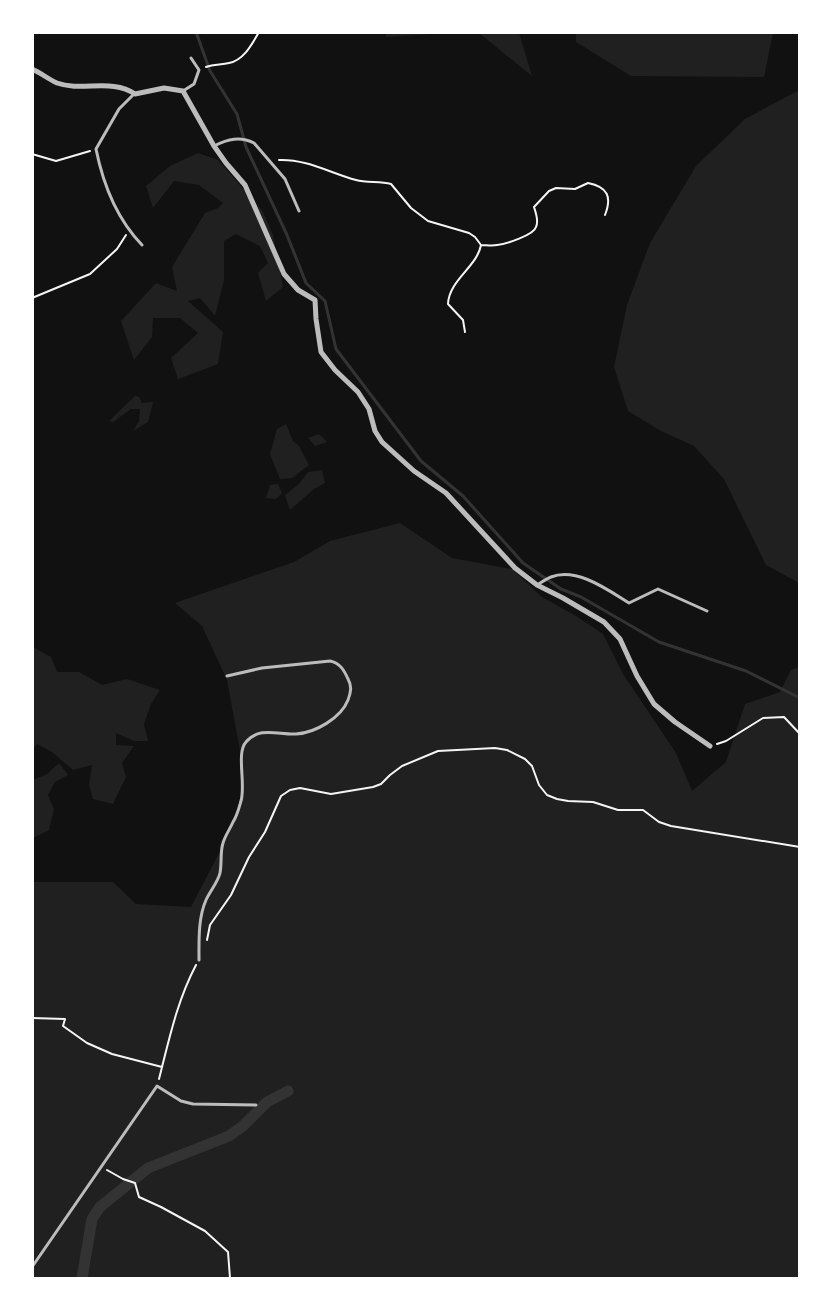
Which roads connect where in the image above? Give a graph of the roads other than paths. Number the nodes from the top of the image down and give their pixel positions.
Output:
1 (192, 58) dead end
2 (32, 69) edge
3 (183, 91) junction
4 (135, 94) junction
5 (214, 146) junction
6 (299, 211) dead end
7 (142, 245) dead end
8 (537, 585) junction
9 (708, 611) dead end
10 (227, 676) dead end
11 (710, 746) road end
12 (199, 960) road end
13 (256, 1105) dead end
14 (32, 1267) edge

1 - 3 lane
2 - 4 street
3 - 4 street
3 - 5 street
4 - 7 lane
5 - 6 lane
5 - 8 street
8 - 9 lane
8 - 11 street
10 - 12 lane
13 - 14 lane

